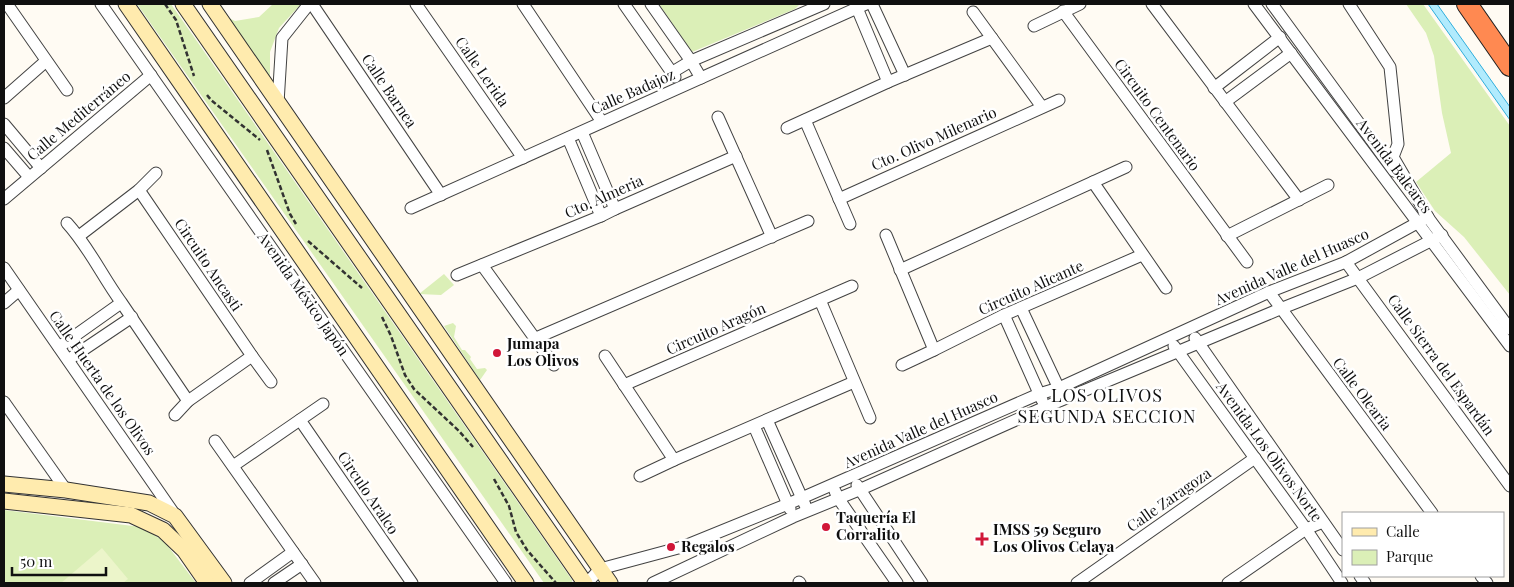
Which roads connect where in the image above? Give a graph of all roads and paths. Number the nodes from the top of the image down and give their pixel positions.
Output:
1 (7, 4) edge
2 (101, 4) edge
3 (126, 4) edge
4 (165, 4) edge
5 (183, 4) edge
6 (210, 4) edge
7 (311, 4) edge
8 (416, 4) edge
9 (523, 4) edge
10 (624, 4) edge
11 (651, 4) edge
12 (872, 4) edge
13 (1080, 4) edge
14 (1152, 4) edge
15 (1254, 4) edge
16 (1272, 4) edge
17 (1349, 4) edge
18 (1467, 4) edge
19 (817, 5) edge
20 (862, 6) edge
21 (973, 12) dead end
22 (1063, 12) junction
23 (821, 24) junction
24 (1034, 26) dead end
25 (1280, 37) junction
26 (992, 38) junction
27 (1291, 53) junction
28 (46, 61) junction
29 (691, 61) junction
30 (1510, 66) edge
31 (672, 73) junction
32 (151, 75) junction
33 (905, 75) junction
34 (701, 78) junction
35 (194, 79) dead end
36 (888, 82) junction
37 (681, 87) junction
38 (1214, 88) junction
39 (67, 90) dead end
40 (205, 93) dead end
41 (4, 98) edge
42 (1059, 100) dead end
43 (1225, 102) junction
44 (278, 103) junction
45 (1042, 107) junction
46 (718, 117) dead end
47 (804, 120) junction
48 (602, 122) junction
49 (4, 124) edge
50 (787, 128) dead end
51 (582, 132) junction
52 (568, 138) junction
53 (4, 148) edge
54 (736, 156) junction
55 (523, 158) junction
56 (1126, 167) dead end
57 (40, 168) junction
58 (156, 173) dead end
59 (29, 177) junction
60 (1093, 182) junction
61 (1328, 185) dead end
62 (139, 190) junction
63 (441, 195) junction
64 (4, 199) edge
65 (839, 199) junction
66 (1299, 200) junction
67 (411, 208) dead end
68 (615, 208) junction
69 (600, 216) junction
70 (1428, 217) junction
71 (808, 222) dead end
72 (67, 223) dead end
73 (1417, 223) junction
74 (850, 224) dead end
75 (298, 227) dead end
76 (886, 235) dead end
77 (79, 236) junction
78 (1227, 236) junction
79 (772, 237) junction
80 (1437, 238) junction
81 (306, 240) dead end
82 (380, 250) junction
83 (1142, 255) junction
84 (363, 262) junction
85 (1247, 262) dead end
86 (1346, 262) junction
87 (482, 265) junction
88 (4, 268) edge
89 (900, 270) junction
90 (457, 275) dead end
91 (1358, 278) junction
92 (852, 286) dead end
93 (1166, 288) dead end
94 (19, 290) junction
95 (366, 292) dead end
96 (1269, 292) junction
97 (820, 300) junction
98 (120, 302) junction
99 (4, 303) edge
100 (1021, 308) junction
101 (1280, 309) junction
102 (380, 312) dead end
103 (1004, 315) junction
104 (132, 318) junction
105 (1190, 329) junction
106 (1510, 329) edge
107 (536, 338) junction
108 (1169, 338) junction
109 (1199, 343) junction
110 (1510, 346) edge
111 (59, 347) junction
112 (934, 350) junction
113 (1178, 352) junction
114 (252, 356) junction
115 (605, 356) dead end
116 (68, 360) junction
117 (554, 365) dead end
118 (902, 365) dead end
119 (271, 382) dead end
120 (854, 382) junction
121 (624, 385) junction
122 (1059, 388) junction
123 (1039, 394) junction
124 (1064, 399) junction
125 (188, 401) junction
126 (323, 404) dead end
127 (5, 406) edge
128 (1045, 408) junction
129 (492, 413) junction
130 (175, 415) dead end
131 (870, 418) dead end
132 (300, 420) junction
133 (767, 420) junction
134 (476, 424) junction
135 (754, 426) junction
136 (215, 441) dead end
137 (476, 451) dead end
138 (1255, 458) junction
139 (674, 460) junction
140 (233, 466) junction
141 (492, 473) dead end
142 (640, 476) dead end
143 (853, 476) junction
144 (4, 484) edge
145 (833, 485) junction
146 (1510, 486) edge
147 (66, 490) junction
148 (859, 490) junction
149 (802, 498) junction
150 (838, 498) junction
151 (4, 501) edge
152 (788, 504) junction
153 (807, 511) junction
154 (1431, 512) edge
155 (176, 516) junction
156 (793, 517) junction
157 (1323, 522) junction
158 (1306, 530) junction
159 (1342, 549) edge
160 (293, 552) junction
161 (302, 564) junction
162 (600, 569) junction
163 (222, 582) edge
164 (206, 583) edge
165 (250, 583) edge
166 (274, 583) edge
167 (315, 583) edge
168 (412, 583) edge
169 (506, 583) edge
170 (526, 583) edge
171 (556, 583) edge
172 (586, 583) edge
173 (610, 583) edge
174 (653, 583) edge
175 (897, 583) edge
176 (922, 583) edge
177 (1076, 583) edge
178 (1228, 583) edge
179 (1342, 583) edge

1 - 28 street
2 - 32 street, Avenida México Japón
3 - 170 street, Avenida México Japón
4 - 35 path
5 - 84 street
6 - 44 street
7 - 44 street
7 - 63 street, Calle Barnea
8 - 55 street, Calle Lerida
9 - 48 street
10 - 31 street
11 - 29 street
12 - 33 street
13 - 22 street
14 - 38 street
15 - 25 street, Avenida Baleares
16 - 70 street, Avenida Baleares
17 - 70 street
18 - 30 highway
19 - 23 street
19 - 29 street, Calle Badajoz
20 - 23 street, Calle Badajoz
20 - 36 street
21 - 26 street
22 - 24 street
22 - 78 street, Circuito Centenario
23 - 34 street, Calle Badajoz
25 - 27 street, Avenida Baleares
25 - 38 street
26 - 33 street
26 - 45 street
27 - 43 street
27 - 73 street, Avenida Baleares
28 - 39 street
28 - 41 street
29 - 31 street, Calle Badajoz
29 - 34 street
31 - 37 street
32 - 57 street, Calle Mediterráneo
32 - 169 street, Avenida México Japón
33 - 36 street
34 - 37 street, Calle Badajoz
36 - 47 street
37 - 48 street, Calle Badajoz
38 - 43 street
40 - 75 path
42 - 45 street, Cto. Olivo Milenario
43 - 66 street
44 - 82 street
45 - 65 street, Cto. Olivo Milenario
46 - 54 street
47 - 50 street
47 - 65 street
48 - 51 street, Calle Badajoz
49 - 57 street
51 - 52 street, Calle Badajoz
51 - 68 street
52 - 55 street, Calle Badajoz
52 - 69 street
53 - 59 street
54 - 68 street, Cto. Almeria
54 - 79 street
55 - 63 street, Calle Badajoz
56 - 60 street
57 - 59 street, Calle Mediterráneo
58 - 62 street
59 - 64 street, Calle Mediterráneo
60 - 83 street
60 - 89 street
61 - 66 street
62 - 77 street
62 - 114 street, Circuito Ancasti
63 - 67 street, Calle Badajoz
65 - 74 street
66 - 78 street
68 - 69 street, Cto. Almeria
69 - 87 street, Cto. Almeria
70 - 73 street, Avenida Valle del Huasco
70 - 80 street, Avenida Baleares
71 - 79 street
72 - 77 street
73 - 80 street, Avenida Baleares
73 - 86 street, Avenida Valle del Huasco
76 - 89 street
77 - 98 street
78 - 85 street, Circuito Centenario
79 - 107 street
80 - 91 street, Avenida Valle del Huasco
80 - 106 street, Avenida Baleares
80 - 110 street, Avenida Baleares
81 - 95 path
82 - 84 street
82 - 129 street
83 - 93 street
83 - 100 street, Circuito Alicante
84 - 134 street
86 - 91 street, Calle Sierra del Espardán
86 - 96 street, Avenida Valle del Huasco
87 - 90 street, Cto. Almeria
87 - 107 street
88 - 94 street, Calle Huerta de los Olivos
89 - 112 street
91 - 101 street, Avenida Valle del Huasco
91 - 146 street, Calle Sierra del Espardán
92 - 97 street, Circuito Aragón
94 - 99 street
94 - 111 street, Calle Huerta de los Olivos
96 - 101 street, Calle Olearia
96 - 105 street, Avenida Valle del Huasco
97 - 120 street
97 - 121 street, Circuito Aragón
98 - 104 street
98 - 111 street
100 - 103 street, Circuito Alicante
100 - 122 street
101 - 109 street, Avenida Valle del Huasco
101 - 154 street, Calle Olearia
102 - 137 path
103 - 112 street, Circuito Alicante
103 - 123 street
104 - 116 street
104 - 125 street
105 - 108 street, Avenida Valle del Huasco
105 - 109 street, Avenida Los Olivos Norte
107 - 117 street
108 - 113 street, Avenida Los Olivos Norte
108 - 122 street, Avenida Valle del Huasco
109 - 113 street, Avenida Valle del Huasco
109 - 157 street, Avenida Los Olivos Norte
111 - 116 street, Calle Huerta de los Olivos
112 - 118 street, Circuito Alicante
113 - 124 street, Avenida Valle del Huasco
113 - 138 street, Avenida Los Olivos Norte
114 - 119 street, Circuito Ancasti
114 - 125 street
115 - 121 street
116 - 155 street, Calle Huerta de los Olivos
120 - 131 street
120 - 133 street
121 - 139 street
122 - 123 street, Avenida Valle del Huasco
122 - 124 street
123 - 128 street
123 - 143 street, Avenida Valle del Huasco
124 - 128 street, Avenida Valle del Huasco
125 - 130 street
126 - 132 street
127 - 147 street
128 - 148 street, Avenida Valle del Huasco
129 - 134 street
129 - 162 street
132 - 140 street
132 - 168 street, Circulo Aralco
133 - 135 street
133 - 149 street
134 - 172 street
135 - 139 street
135 - 152 street
136 - 140 street
138 - 158 street, Avenida Los Olivos Norte
138 - 177 street, Calle Zaragoza
139 - 142 street
140 - 160 street
141 - 171 path
143 - 145 street, Avenida Valle del Huasco
143 - 148 street
144 - 147 street
145 - 149 street, Avenida Valle del Huasco
145 - 150 street
147 - 155 street
148 - 150 street, Avenida Valle del Huasco
148 - 176 street
149 - 152 street, Avenida Valle del Huasco
149 - 153 street
150 - 153 street, Avenida Valle del Huasco
150 - 175 street
151 - 164 street
152 - 156 street
152 - 162 street, Avenida Valle del Huasco
153 - 156 street, Avenida Valle del Huasco
155 - 163 street
156 - 174 street, Avenida Valle del Huasco
157 - 158 street
157 - 159 street, Avenida Los Olivos Norte
158 - 178 street
158 - 179 street, Avenida Los Olivos Norte
160 - 161 street
160 - 165 street
161 - 166 street
161 - 167 street
162 - 172 street
162 - 173 street

